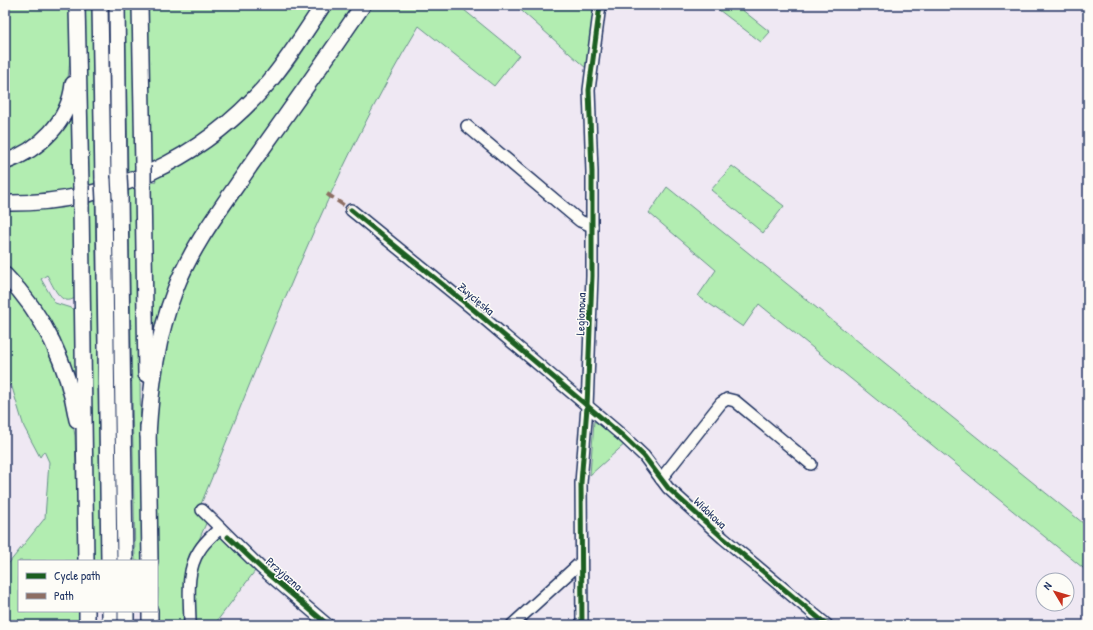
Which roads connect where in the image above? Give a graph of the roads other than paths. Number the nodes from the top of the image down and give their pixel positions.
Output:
1 (77, 5) edge
2 (100, 5) edge
3 (117, 5) edge
4 (140, 5) edge
5 (323, 5) edge
6 (363, 5) edge
7 (600, 5) edge
8 (77, 27) junction
9 (467, 126) dead end
10 (5, 162) edge
11 (5, 203) edge
12 (351, 210) dead end
13 (592, 226) junction
14 (5, 275) edge
15 (587, 407) junction
16 (148, 435) junction
17 (811, 464) dead end
18 (86, 478) junction
19 (661, 479) junction
20 (202, 510) dead end
21 (220, 528) junction
22 (86, 560) edge
23 (109, 560) edge
24 (125, 560) edge
25 (150, 560) edge
26 (580, 563) junction
27 (87, 612) edge
28 (110, 612) edge
29 (126, 612) edge
30 (150, 612) edge
31 (87, 625) edge
32 (110, 625) edge
33 (126, 625) edge
34 (150, 625) edge
35 (190, 625) edge
36 (328, 625) edge
37 (512, 625) edge
38 (582, 625) edge
39 (827, 625) edge

1 - 8 highway
2 - 23 highway, bridge
3 - 24 highway, bridge
4 - 16 highway, bridge
5 - 11 highway
6 - 16 highway
7 - 13 street, Legionowa
8 - 10 highway
8 - 18 highway, bridge
9 - 13 street
12 - 15 street, Zwycięska
13 - 15 street, Legionowa
14 - 18 highway
15 - 19 street, Widokowa
15 - 26 street, Legionowa
16 - 25 highway
17 - 19 street
18 - 22 highway
19 - 39 street, Widokowa
20 - 21 street, Przyjazna
21 - 35 street
21 - 36 street, Przyjazna
26 - 37 street
26 - 38 street, Legionowa
27 - 31 highway
28 - 32 highway
29 - 33 highway
30 - 34 highway

